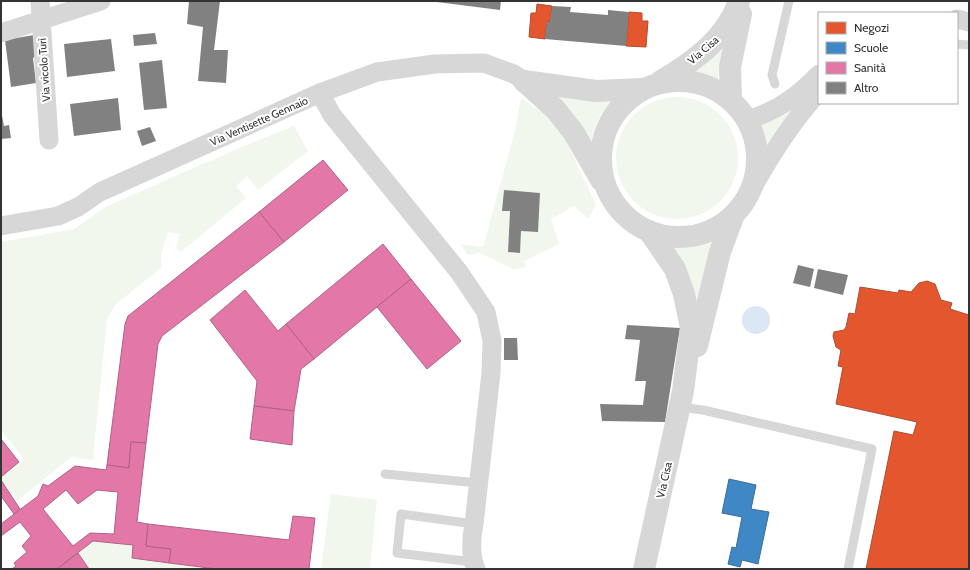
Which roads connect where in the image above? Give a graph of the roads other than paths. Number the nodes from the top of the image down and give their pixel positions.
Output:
1 (101, 1) edge
2 (739, 1) edge
3 (744, 1) edge
4 (789, 1) edge
5 (40, 10) edge
6 (958, 19) edge
7 (969, 22) edge
8 (1, 33) edge
9 (958, 44) edge
10 (969, 45) edge
11 (818, 75) edge
12 (524, 81) junction
13 (775, 84) dead end
14 (647, 87) junction
15 (320, 93) junction
16 (818, 93) edge
17 (731, 100) junction
18 (748, 120) junction
19 (49, 140) dead end
20 (753, 187) junction
21 (609, 193) junction
22 (733, 217) junction
23 (1, 226) edge
24 (649, 232) junction
25 (681, 399) junction
26 (385, 474) dead end
27 (478, 483) junction
28 (474, 524) junction
29 (474, 566) edge
30 (644, 569) edge
31 (848, 569) edge

1 - 5 street
2 - 14 street, Via Cisa
3 - 17 street, Via Cisa
4 - 13 lane
5 - 8 street
5 - 19 street, Via vicolo Turì
6 - 7 street
9 - 10 lane
11 - 18 street
12 - 14 street, Via Ventisette Gennaio
12 - 15 street, Via Ventisette Gennaio
12 - 21 street, Via Ventisette Gennaio
14 - 17 street, Via Ventisette Gennaio
14 - 21 street, Via Cisa
15 - 23 street, Via Ventisette Gennaio
15 - 27 street
16 - 20 street
17 - 18 street, Via Ventisette Gennaio
18 - 20 street
20 - 22 street
21 - 24 street
22 - 24 street
22 - 25 street, Via Cisa
24 - 25 street, Via Cisa
25 - 30 street, Via Cisa
25 - 31 lane
26 - 27 lane
27 - 28 street
28 - 29 street
28 - 29 lane

